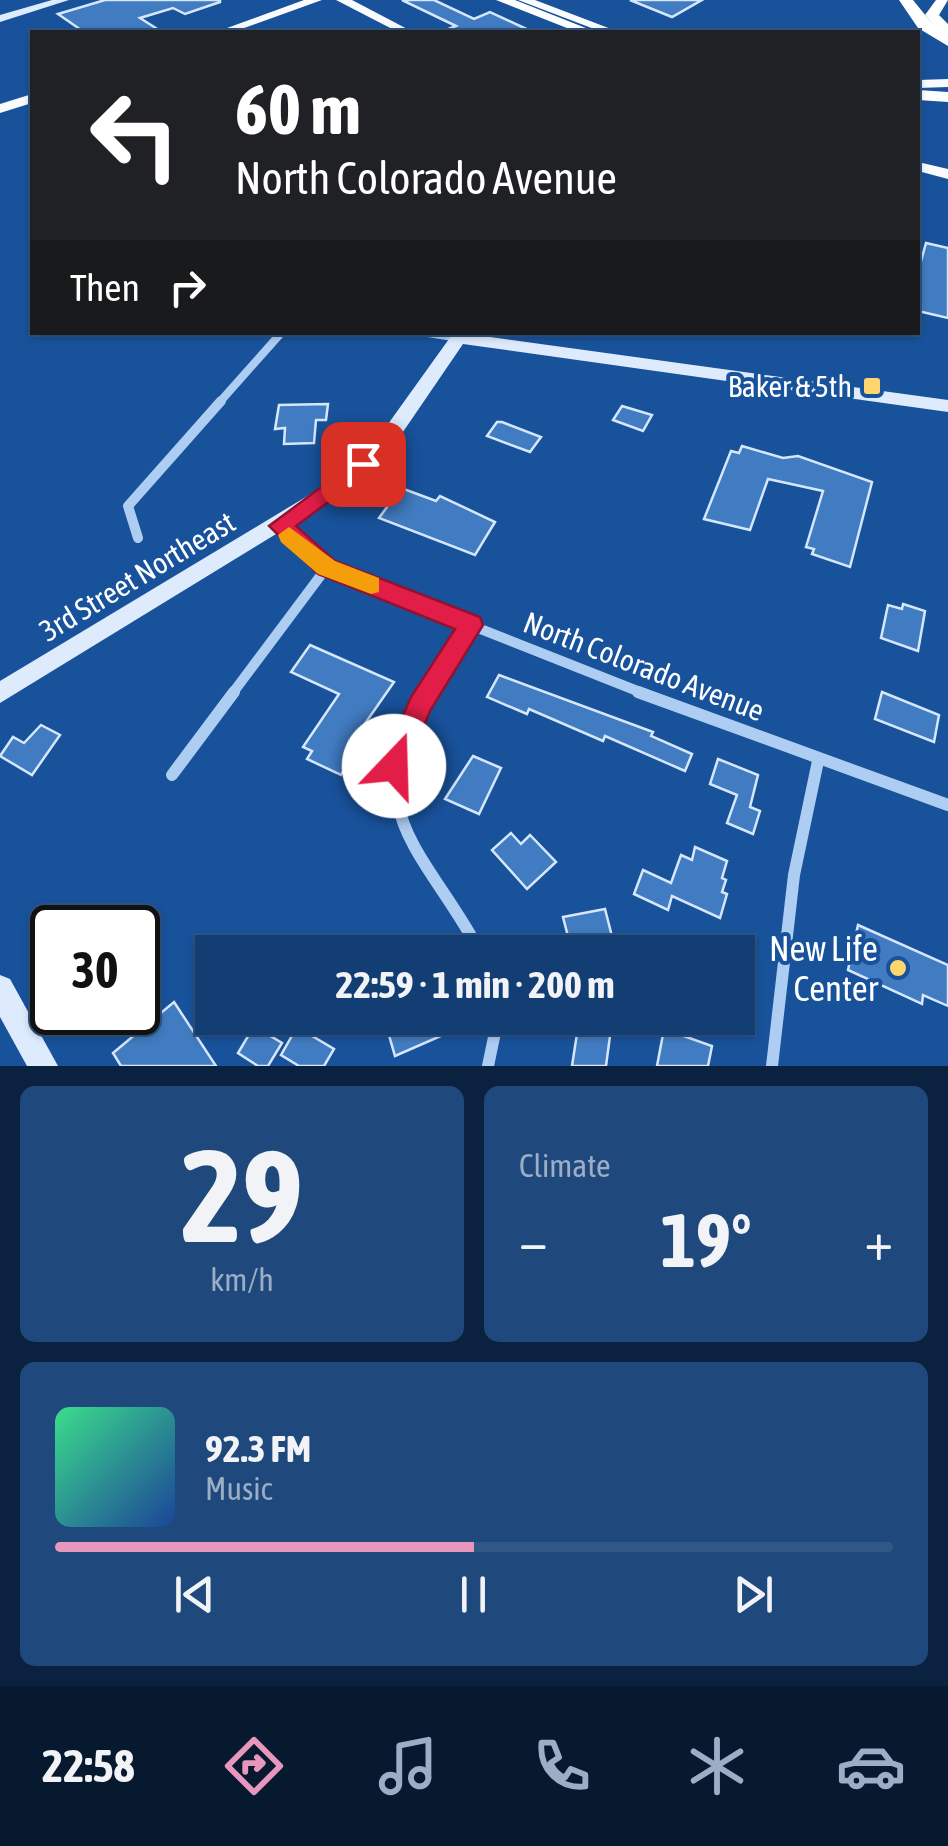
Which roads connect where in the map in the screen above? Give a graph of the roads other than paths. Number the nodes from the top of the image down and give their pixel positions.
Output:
1 (64, 0) edge
2 (316, 0) edge
3 (342, 0) edge
4 (504, 0) edge
5 (524, 0) edge
6 (906, 0) edge
7 (944, 0) edge
8 (0, 19) edge
9 (228, 30) edge
10 (403, 30) edge
11 (586, 30) edge
12 (607, 30) edge
13 (948, 32) edge
14 (948, 42) edge
15 (948, 80) edge
16 (920, 81) edge
17 (920, 96) edge
18 (948, 97) edge
19 (30, 99) edge
20 (0, 110) edge
21 (920, 167) edge
22 (948, 174) edge
23 (279, 335) edge
24 (461, 336) edge
25 (948, 406) edge
26 (280, 526) junction
27 (138, 538) dead end
28 (327, 567) junction
29 (471, 625) junction
30 (0, 693) edge
31 (818, 761) junction
32 (172, 775) dead end
33 (948, 805) edge
34 (469, 935) edge
35 (0, 989) edge
36 (494, 1035) edge
37 (43, 1066) edge
38 (488, 1066) edge
39 (772, 1066) edge

1 - 8 main road
2 - 9 main road
3 - 10 main road
4 - 11 highway
5 - 12 main road
6 - 14 highway
7 - 13 highway
15 - 16 main road
17 - 18 highway
19 - 20 main road
21 - 22 main road
23 - 27 street
24 - 25 main road
24 - 26 main road, 3rd Street Northeast
26 - 28 street, North Colorado Avenue
26 - 30 main road, 3rd Street Northeast
28 - 29 street, North Colorado Avenue
28 - 32 street
29 - 31 street, North Colorado Avenue
29 - 34 street
31 - 33 street, North Colorado Avenue
31 - 39 street
35 - 37 main road
36 - 38 street

